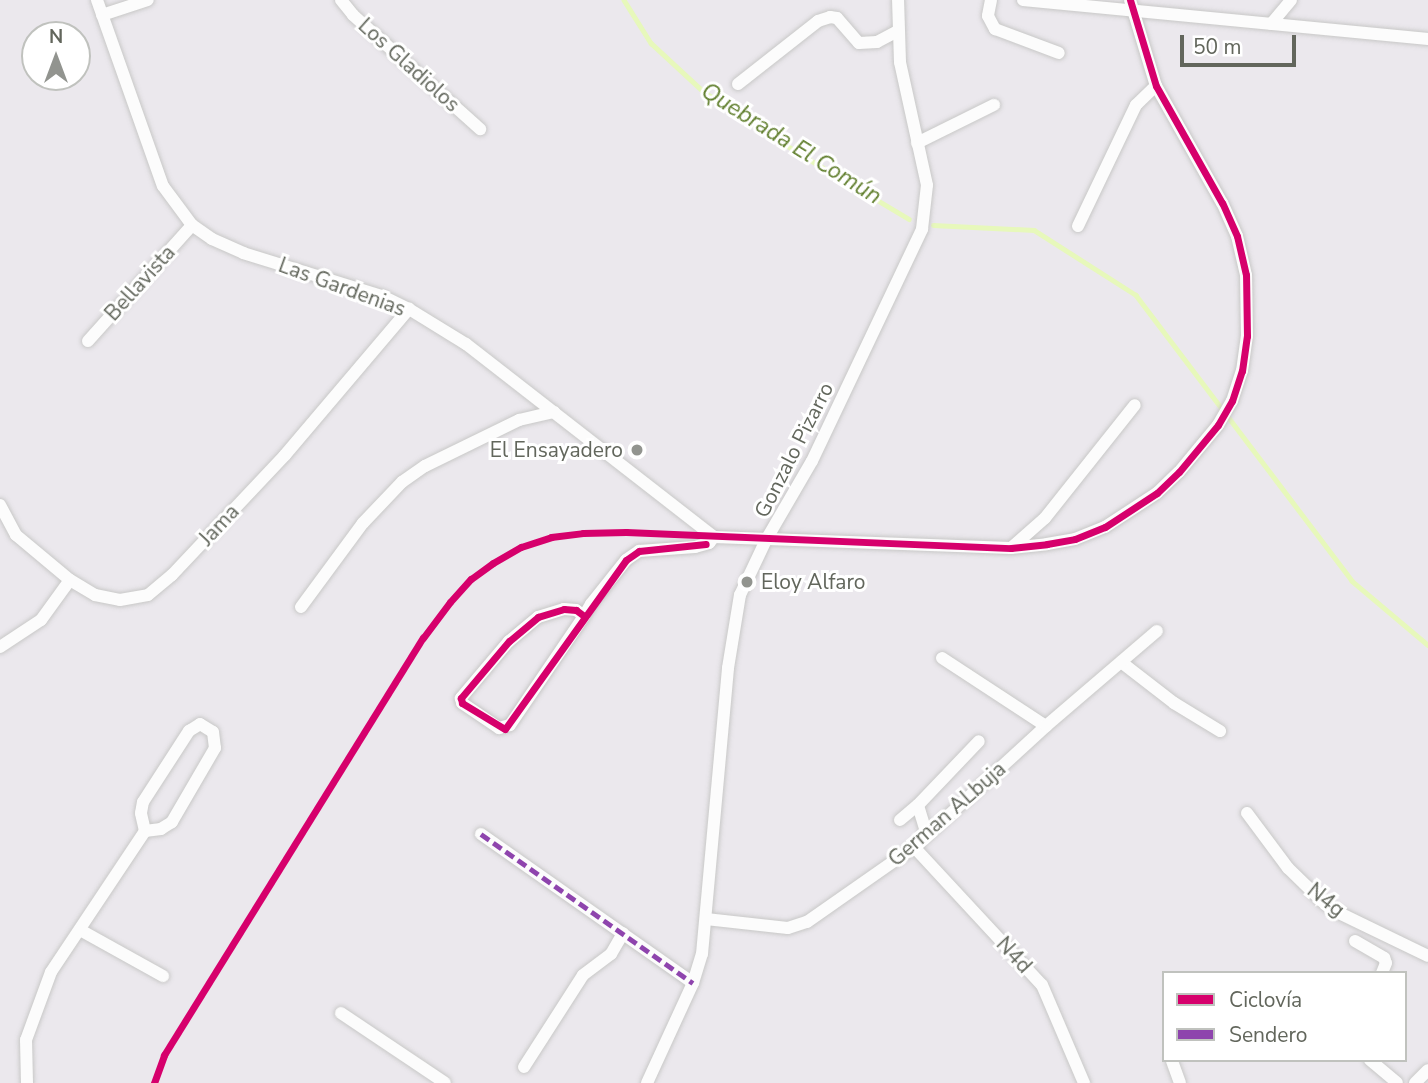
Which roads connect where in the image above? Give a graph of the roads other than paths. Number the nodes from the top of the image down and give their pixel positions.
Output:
1 (97, 0) edge
2 (148, 0) edge
3 (341, 0) edge
4 (898, 0) edge
5 (991, 0) edge
6 (1023, 0) edge
7 (1291, 0) edge
8 (1131, 5) edge
9 (102, 15) junction
10 (1270, 24) junction
11 (898, 31) junction
12 (1428, 39) edge
13 (1059, 53) dead end
14 (738, 83) dead end
15 (1156, 86) junction
16 (995, 105) dead end
17 (480, 129) dead end
18 (917, 144) junction
19 (192, 225) junction
20 (1078, 226) dead end
21 (409, 309) junction
22 (88, 341) dead end
23 (1135, 405) dead end
24 (554, 412) junction
25 (0, 505) edge
26 (714, 537) junction
27 (766, 540) junction
28 (1011, 548) junction
29 (70, 580) junction
30 (301, 607) dead end
31 (584, 616) junction
32 (1157, 631) dead end
33 (0, 647) edge
34 (942, 658) dead end
35 (1121, 662) junction
36 (1046, 726) junction
37 (1220, 731) dead end
38 (979, 741) dead end
39 (918, 805) junction
40 (1247, 813) dead end
41 (900, 820) dead end
42 (145, 831) junction
43 (481, 834) dead end
44 (927, 835) junction
45 (914, 847) junction
46 (706, 919) junction
47 (80, 930) junction
48 (623, 933) junction
49 (1355, 941) dead end
50 (1428, 956) edge
51 (1383, 971) edge
52 (163, 976) dead end
53 (693, 983) junction
54 (341, 1013) dead end
55 (1172, 1062) edge
56 (1372, 1062) edge
57 (524, 1067) dead end
58 (1428, 1069) edge
59 (27, 1083) edge
60 (445, 1083) edge
61 (647, 1083) edge
62 (1084, 1083) edge
63 (1180, 1083) edge
64 (1397, 1083) edge
65 (1415, 1083) edge

1 - 9 street, Las Gardenias
2 - 9 street
3 - 17 street, Los Gladiolos
4 - 11 street, Gonzalo Pizarro
5 - 13 street
6 - 8 street
7 - 10 street
8 - 10 street
8 - 15 street
9 - 19 street, Las Gardenias
10 - 12 street
11 - 14 street
11 - 18 street, Gonzalo Pizarro
15 - 20 street
15 - 28 street
16 - 18 street
18 - 27 street, Gonzalo Pizarro
19 - 21 street, Las Gardenias
19 - 22 street, Bellavista
21 - 24 street, Las Gardenias
21 - 29 street, Jama
23 - 28 street
24 - 26 street, Las Gardenias
24 - 30 street
25 - 29 street, Jama
26 - 27 street
26 - 31 street
27 - 28 street
27 - 46 street, Gonzalo Pizarro
29 - 33 street
31 - 31 street
32 - 35 street, German ALbuja
34 - 36 street
35 - 36 street, German ALbuja
35 - 37 street
36 - 44 street, German ALbuja
38 - 39 street
39 - 41 street
39 - 44 street
40 - 50 street, N4g
42 - 42 street
42 - 47 street
43 - 48 street
44 - 45 street, German ALbuja
45 - 46 street, German ALbuja
45 - 62 street, N4d
46 - 53 street, Gonzalo Pizarro
47 - 52 street
47 - 59 street
48 - 53 street
48 - 57 street
49 - 51 street
53 - 61 street, Gonzalo Pizarro
54 - 60 street
55 - 63 street
56 - 64 street
58 - 65 street

